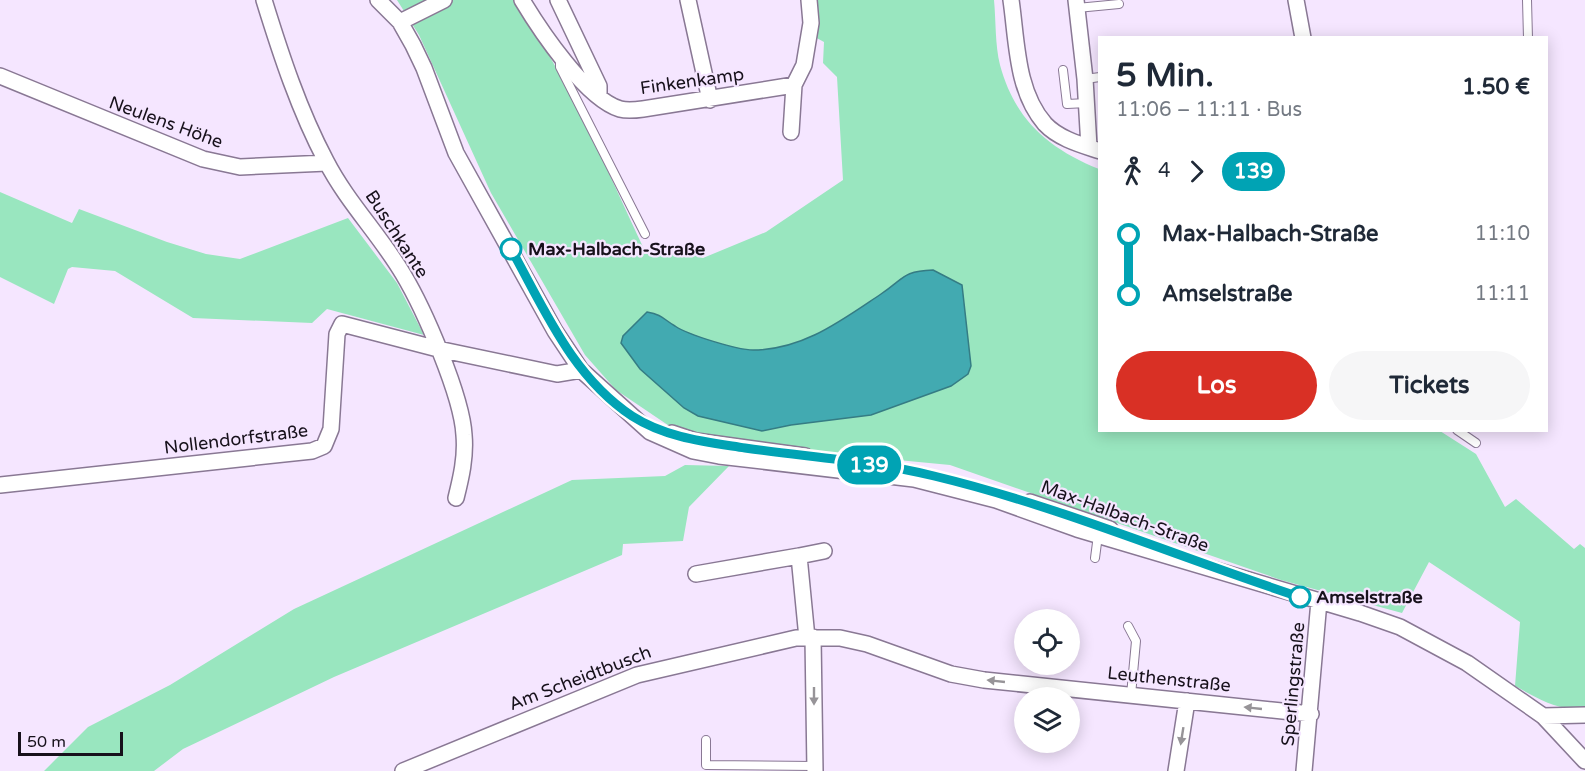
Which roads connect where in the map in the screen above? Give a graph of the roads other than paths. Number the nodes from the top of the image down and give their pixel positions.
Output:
1 (264, 0) edge
2 (378, 0) edge
3 (444, 0) edge
4 (522, 0) edge
5 (558, 0) edge
6 (688, 0) edge
7 (809, 0) edge
8 (1011, 0) edge
9 (1296, 0) edge
10 (1527, 0) edge
11 (1076, 4) edge
12 (1119, 4) dead end
13 (400, 22) junction
14 (1303, 36) edge
15 (1528, 36) edge
16 (560, 55) junction
17 (1064, 70) dead end
18 (0, 76) edge
19 (1092, 78) edge
20 (794, 85) junction
21 (599, 98) junction
22 (710, 100) junction
23 (1087, 103) junction
24 (790, 132) dead end
25 (1094, 149) edge
26 (327, 163) junction
27 (645, 234) dead end
28 (438, 349) junction
29 (581, 370) junction
30 (633, 416) junction
31 (1460, 432) edge
32 (1476, 443) dead end
33 (0, 484) edge
34 (456, 498) dead end
35 (1098, 535) junction
36 (824, 551) dead end
37 (799, 556) junction
38 (1095, 558) dead end
39 (1217, 570) junction
40 (696, 574) dead end
41 (1319, 601) junction
42 (1128, 626) dead end
43 (810, 638) junction
44 (1131, 695) junction
45 (1187, 701) junction
46 (1311, 714) junction
47 (1585, 715) edge
48 (1543, 716) junction
49 (706, 740) dead end
50 (1585, 761) edge
51 (815, 769) edge
52 (403, 771) edge
53 (1176, 771) edge
54 (1304, 771) edge

1 - 26 street, Buschkante
2 - 13 street, Max-Halbach-Straße
3 - 13 street
4 - 16 street
5 - 21 street
6 - 22 street
7 - 20 street
8 - 25 street
9 - 14 street
10 - 15 lane
11 - 12 lane
11 - 19 street
13 - 29 street, Max-Halbach-Straße
16 - 21 street
16 - 27 lane
17 - 23 lane
18 - 26 street, Neulens Höhe
19 - 23 street
20 - 22 street, Finkenkamp
20 - 24 street
21 - 22 street, Finkenkamp
23 - 25 street
26 - 28 street, Buschkante
28 - 29 street, Nollendorfstraße
28 - 33 street, Nollendorfstraße
28 - 34 street, Buschkante
29 - 30 street, Max-Halbach-Straße
30 - 35 street, Max-Halbach-Straße
30 - 39 street, Max-Halbach-Straße
31 - 32 lane
35 - 38 lane
35 - 39 street, Max-Halbach-Straße
36 - 37 street
37 - 40 street
37 - 43 street
39 - 41 street, Max-Halbach-Straße
41 - 46 street, Sperlingstraße
41 - 48 street, Max-Halbach-Straße
42 - 44 lane
44 -> 43 street, Leuthenstraße
43 -> 51 street
43 - 52 street, Am Scheidtbusch
44 - 45 street, Leuthenstraße
46 -> 45 street, Leuthenstraße
45 -> 53 street
46 - 54 street, Sperlingstraße
47 - 48 street
48 - 50 street, Max-Halbach-Straße
49 - 51 lane

